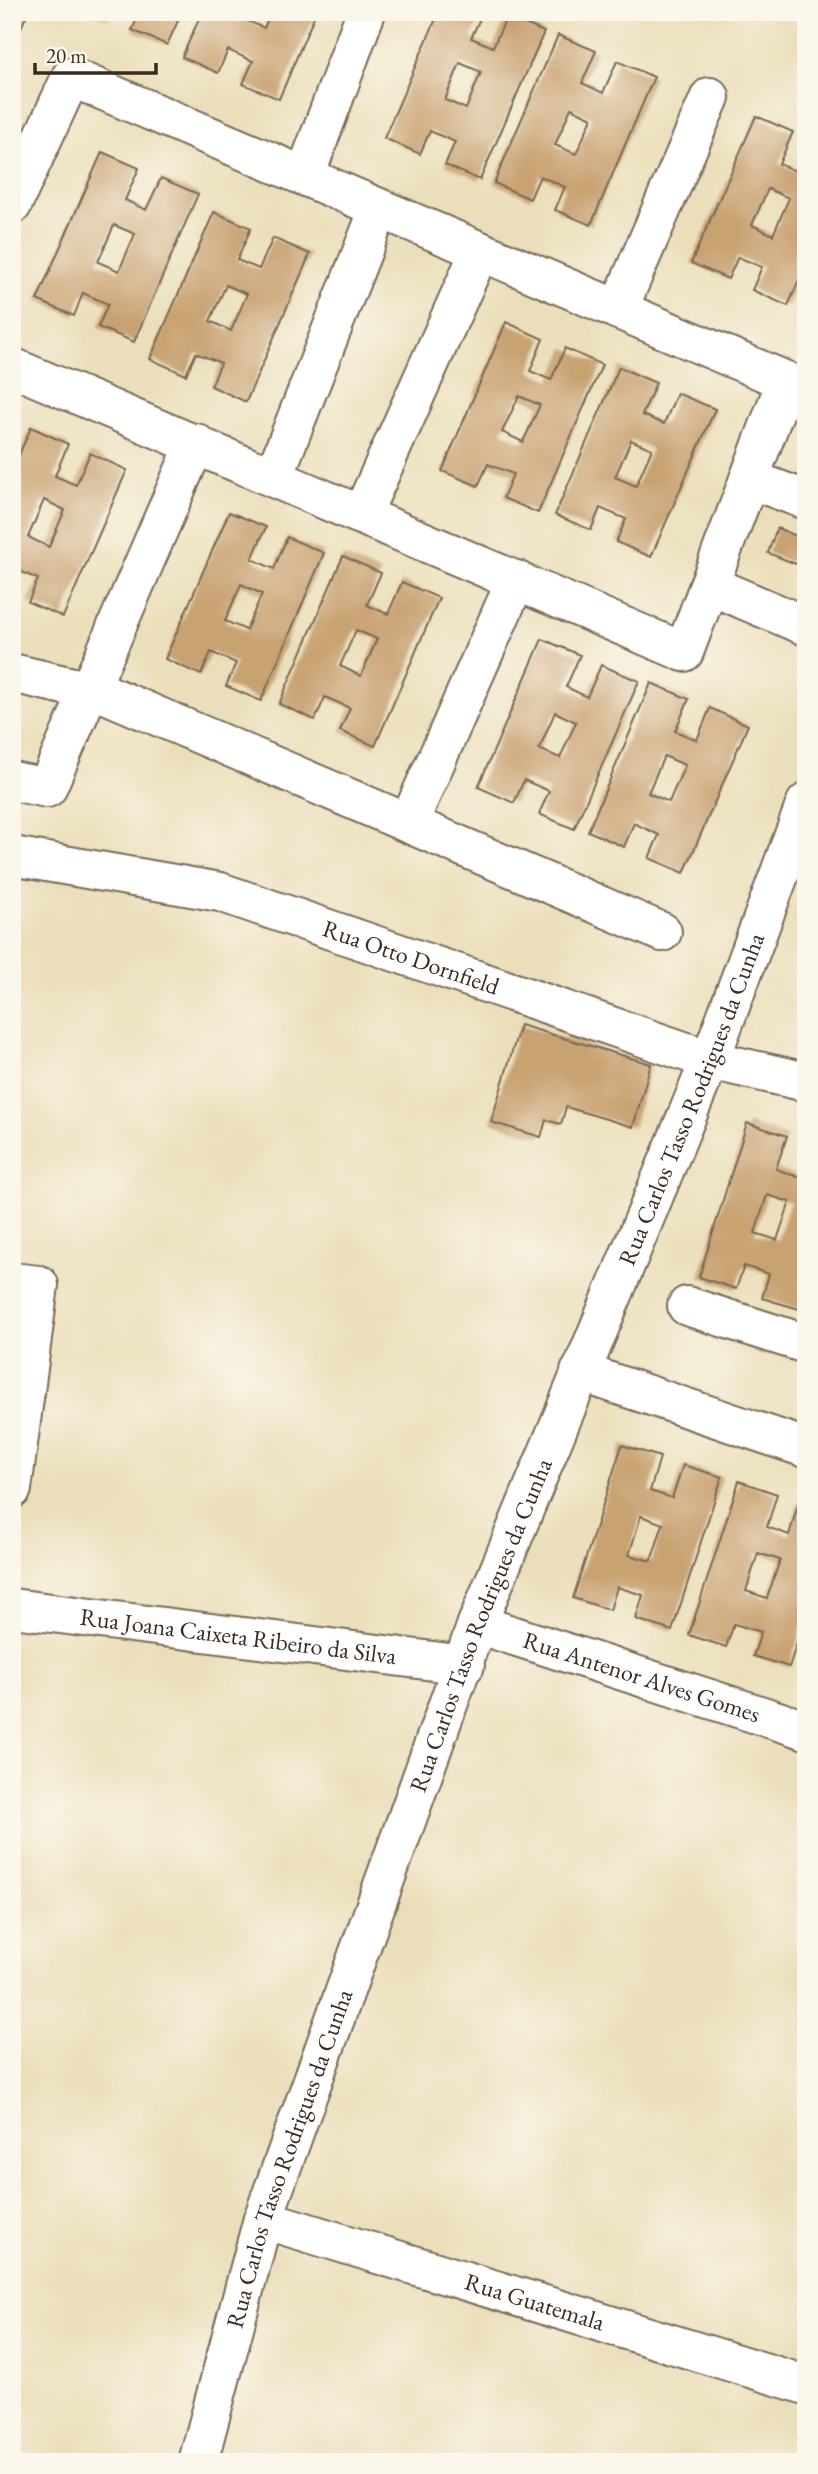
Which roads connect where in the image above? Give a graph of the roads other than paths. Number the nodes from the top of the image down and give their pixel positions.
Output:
1 (366, 12) edge
2 (710, 97) dead end
3 (305, 177) junction
4 (12, 205) edge
5 (379, 209) junction
6 (480, 251) junction
7 (618, 310) junction
8 (12, 367) edge
9 (196, 443) junction
10 (274, 477) junction
11 (749, 480) junction
12 (806, 500) edge
13 (362, 514) junction
14 (516, 580) junction
15 (709, 585) junction
16 (806, 626) edge
17 (12, 673) edge
18 (89, 691) junction
19 (12, 781) edge
20 (806, 803) edge
21 (409, 822) junction
22 (12, 856) edge
23 (662, 932) dead end
24 (710, 1060) junction
25 (806, 1082) edge
26 (26, 1284) edge
27 (687, 1306) dead end
28 (806, 1344) edge
29 (580, 1372) junction
30 (806, 1448) edge
31 (12, 1489) edge
32 (12, 1608) edge
33 (477, 1624) junction
34 (465, 1665) junction
35 (806, 1730) edge
36 (263, 2219) junction
37 (806, 2385) edge
38 (198, 2462) edge

1 - 3 street
2 - 7 street
3 - 4 street
3 - 5 street
5 - 6 street
5 - 10 street
6 - 7 street
6 - 13 street
7 - 11 street
8 - 9 street
9 - 10 street
9 - 18 street
10 - 13 street
11 - 12 street
11 - 15 street
13 - 14 street
14 - 15 street
14 - 21 street
15 - 16 street
17 - 18 street
18 - 19 street
18 - 21 street
20 - 24 street, Rua Carlos Tasso Rodrigues da Cunha
21 - 23 street
22 - 24 street, Rua Otto Dornfield
24 - 25 street, Rua Otto Dornfield
24 - 29 street, Rua Carlos Tasso Rodrigues da Cunha
26 - 31 street
27 - 28 street
29 - 30 street
29 - 33 street, Rua Carlos Tasso Rodrigues da Cunha
32 - 34 street, Rua Joana Caixeta Ribeiro da Silva
33 - 34 street, Rua Carlos Tasso Rodrigues da Cunha
33 - 35 street, Rua Antenor Alves Gomes
34 - 36 street, Rua Carlos Tasso Rodrigues da Cunha
36 - 37 street, Rua Guatemala
36 - 38 street, Rua Carlos Tasso Rodrigues da Cunha

